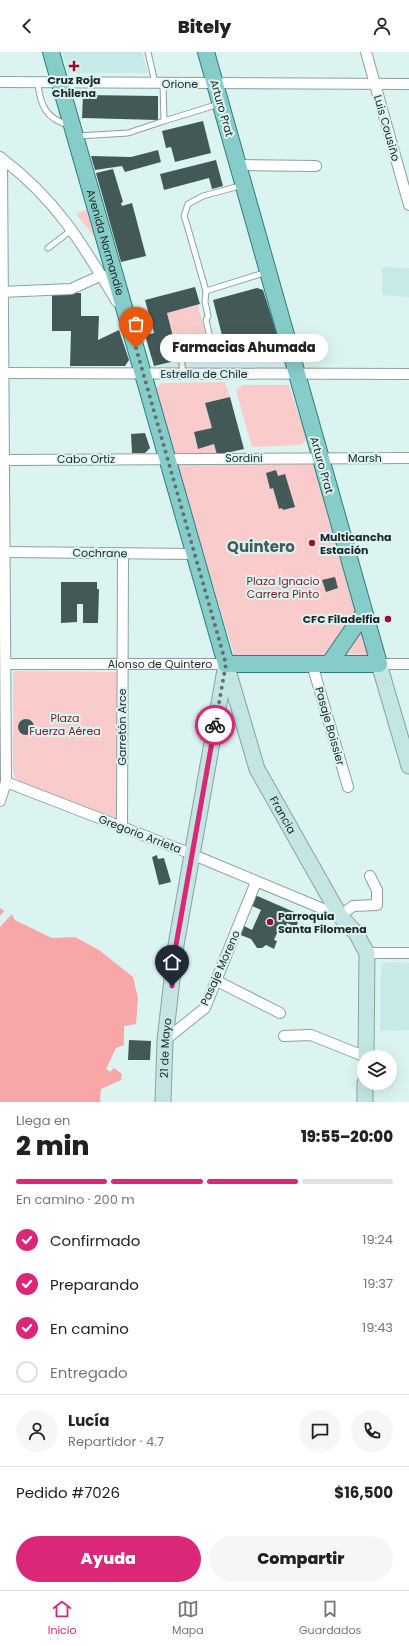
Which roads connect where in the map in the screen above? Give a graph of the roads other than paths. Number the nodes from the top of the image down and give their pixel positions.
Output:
1 (51, 52) edge
2 (148, 52) edge
3 (206, 52) edge
4 (366, 52) edge
5 (0, 82) edge
6 (38, 83) junction
7 (60, 83) junction
8 (159, 84) junction
9 (214, 84) junction
10 (374, 84) junction
11 (409, 84) edge
12 (220, 104) junction
13 (164, 121) junction
14 (73, 131) junction
15 (1, 158) edge
16 (238, 165) junction
17 (316, 166) dead end
18 (1, 174) edge
19 (25, 178) junction
20 (243, 185) junction
21 (409, 205) edge
22 (73, 230) junction
23 (48, 248) dead end
24 (268, 272) junction
25 (102, 276) junction
26 (206, 291) junction
27 (2, 292) edge
28 (127, 318) junction
29 (2, 373) edge
30 (143, 373) junction
31 (183, 374) junction
32 (297, 374) junction
33 (409, 374) edge
34 (167, 458) junction
35 (320, 458) junction
36 (409, 458) edge
37 (5, 460) junction
38 (123, 554) junction
39 (194, 554) junction
40 (4, 556) edge
41 (364, 613) junction
42 (6, 664) junction
43 (123, 664) junction
44 (226, 664) junction
45 (312, 664) junction
46 (329, 664) junction
47 (379, 664) junction
48 (409, 664) edge
49 (408, 760) edge
50 (6, 782) junction
51 (348, 787) dead end
52 (0, 801) edge
53 (122, 827) junction
54 (193, 856) junction
55 (370, 876) dead end
56 (256, 882) junction
57 (340, 916) junction
58 (367, 953) junction
59 (409, 953) edge
60 (217, 981) junction
61 (280, 1013) dead end
62 (284, 1036) dead end
63 (165, 1040) junction
64 (366, 1050) edge
65 (357, 1053) edge
66 (365, 1090) edge
67 (163, 1102) edge
68 (365, 1102) edge

1 - 7 main road, Avenida Normandie
2 - 8 lane
3 - 9 main road, Arturo Prat
4 - 10 street, Luis Cousiño
5 - 6 street, Orione
6 - 7 street, Orione
6 - 14 lane
7 - 8 street, Orione
7 - 14 main road, Avenida Normandie
8 - 9 street, Orione
8 - 13 lane
9 - 10 street, Orione
9 - 12 main road, Arturo Prat
10 - 11 street, Orione
10 - 21 street, Luis Cousiño
12 - 13 lane
12 - 16 main road, Arturo Prat
13 - 14 lane
14 - 28 main road, Avenida Normandie
15 - 18 street
15 - 19 street
16 - 17 street
16 - 20 main road, Arturo Prat
18 - 19 street
18 - 27 street
19 - 22 street
20 - 24 main road, Arturo Prat
20 - 26 lane
22 - 23 lane
22 - 25 street
24 - 26 lane
24 - 32 main road, Arturo Prat
25 - 27 street
25 - 28 street
26 - 31 lane
27 - 29 street
28 - 30 main road, Avenida Normandie
29 - 30 street, Estrella de Chile
29 - 37 street
30 - 31 street, Estrella de Chile
30 - 34 main road, Avenida Normandie
31 - 32 street, Estrella de Chile
32 - 33 street, Estrella de Chile
32 - 35 main road, Arturo Prat
34 - 35 street, Sordini
34 - 37 street, Cabo Ortiz
34 - 39 main road, Avenida Normandie
35 - 36 street, Marsh
35 - 41 main road, Arturo Prat
37 - 40 street
38 - 39 street, Cochrane
38 - 40 street, Cochrane
38 - 43 street, Garretón Arce
39 - 44 main road, Avenida Normandie
40 - 42 street
41 - 46 main road
41 - 47 main road, Arturo Prat
42 - 43 street, Alonso de Quintero
42 - 50 street
43 - 44 street, Alonso de Quintero
43 - 53 street, Garretón Arce
44 - 45 main road, Alonso de Quintero
44 - 54 street, 21 de Mayo
44 - 57 street, Francia
45 - 46 main road, Alonso de Quintero
45 - 51 street, Pasaje Boissier
46 - 47 main road, Alonso de Quintero
47 - 48 street, Alonso de Quintero
47 - 49 street, Arturo Prat
50 - 52 street
50 - 53 street, Gregorio Arrieta
53 - 54 street, Gregorio Arrieta
54 - 56 street, Gregorio Arrieta
54 - 63 street, 21 de Mayo
55 - 57 street
56 - 57 street, Gregorio Arrieta
56 - 60 street, Pasaje Moreno
57 - 58 street, Francia
58 - 59 street
58 - 64 street
60 - 61 street
60 - 63 street, Pasaje Moreno
62 - 65 street
63 - 67 street, 21 de Mayo
66 - 68 street

